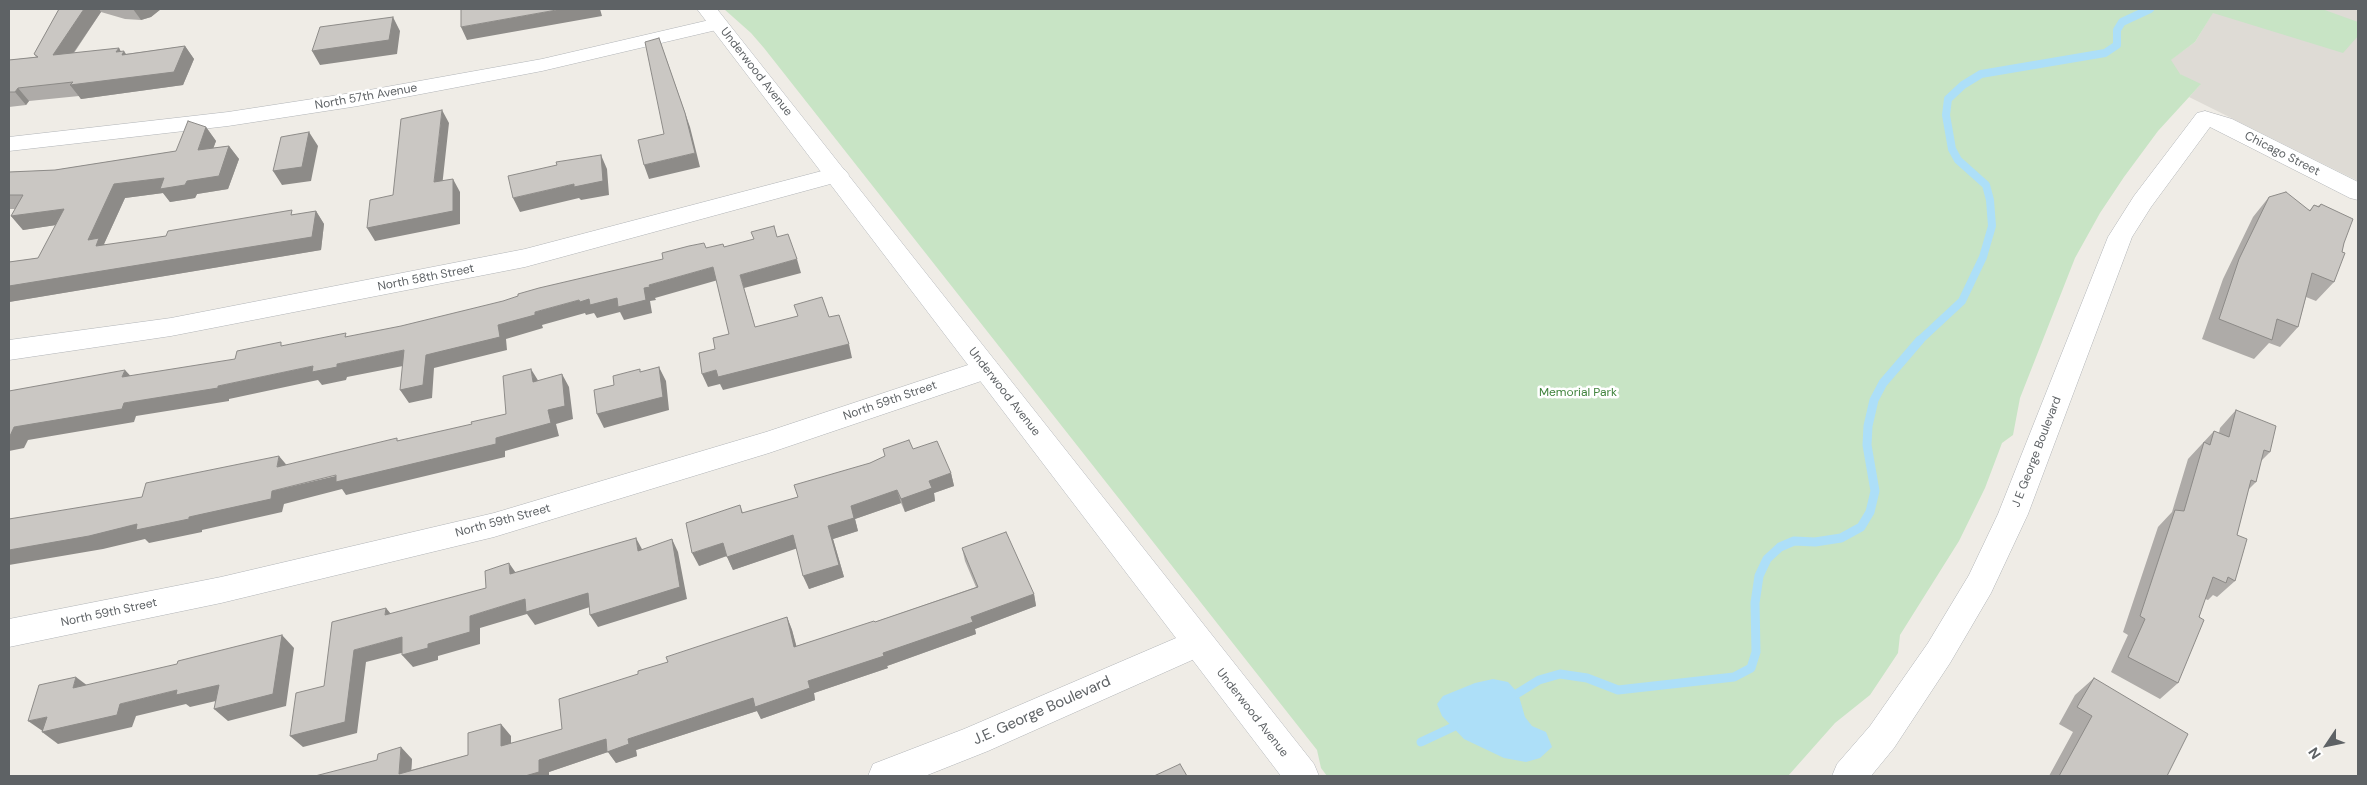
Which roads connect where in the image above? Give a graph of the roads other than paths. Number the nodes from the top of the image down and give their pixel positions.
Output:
1 (712, 16) edge
2 (2205, 118) joint
3 (9, 144) edge
4 (837, 175) junction
5 (2358, 192) edge
6 (9, 350) edge
7 (986, 369) junction
8 (9, 633) edge
9 (1197, 643) junction
10 (885, 776) edge
11 (1302, 776) edge
12 (1849, 776) edge

1 - 3 street, North 57th Avenue
1 - 4 street, Underwood Avenue
2 - 5 street, Chicago Street
2 - 12 street, J E George Boulevard
4 - 6 street, North 58th Street
4 - 7 street, Underwood Avenue
7 - 8 street, North 59th Street
7 - 9 street, Underwood Avenue
9 - 10 street, J.E. George Boulevard
9 - 11 street, Underwood Avenue

